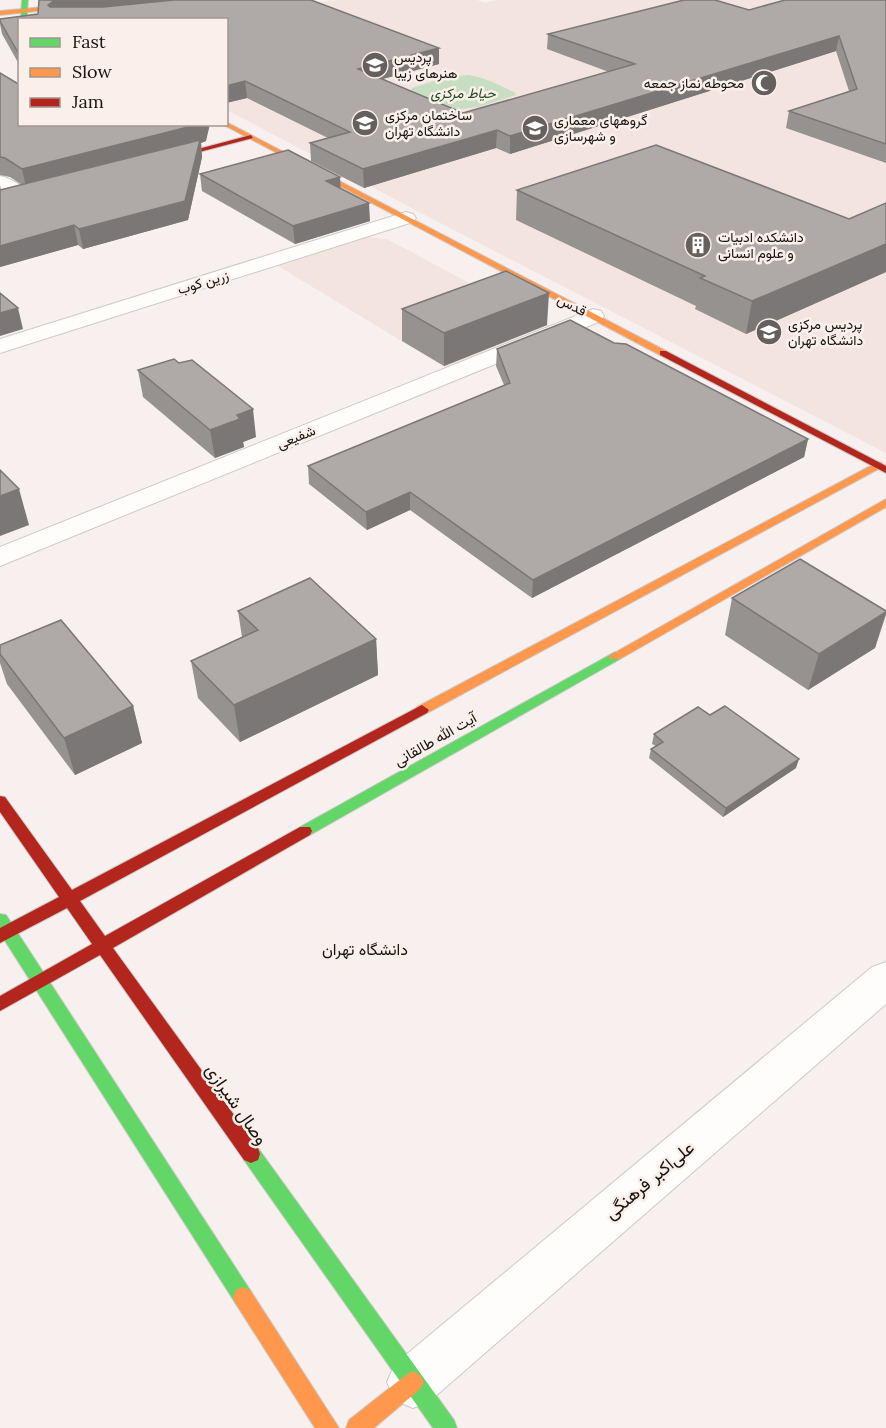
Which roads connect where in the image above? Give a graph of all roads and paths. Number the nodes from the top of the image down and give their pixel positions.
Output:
1 (141, 6) edge
2 (0, 14) edge
3 (24, 14) edge
4 (72, 18) edge
5 (0, 25) edge
6 (228, 125) edge
7 (251, 137) junction
8 (143, 165) edge
9 (0, 181) edge
10 (27, 195) joint
11 (0, 202) edge
12 (406, 218) junction
13 (593, 316) junction
14 (0, 346) edge
15 (882, 467) edge
16 (886, 502) edge
17 (0, 557) edge
18 (0, 801) edge
19 (69, 899) junction
20 (3, 929) edge
21 (102, 946) junction
22 (886, 979) edge
23 (40, 981) junction
24 (0, 1004) edge
25 (413, 1382) junction
26 (328, 1428) edge
27 (357, 1428) edge
28 (446, 1428) edge

1 - 3 main road
1 - 4 main road
2 - 3 main road
3 - 5 main road
6 - 7 main road, قدس
7 - 8 main road
7 - 12 main road, قدس
9 - 10 street
10 - 11 main road
12 - 13 main road, قدس
12 - 14 street, زرین کوب
13 - 15 main road, قدس
13 - 17 street, شفیعی
15 - 19 main road, آیت الله طالقانی
16 - 21 main road, آیت الله طالقانی
18 - 19 main road, وصال شیرازی
19 - 20 main road, آیت الله طالقانی
19 - 21 main road, وصال شیرازی
20 - 23 main road
21 - 23 main road, آیت الله طالقانی
21 - 25 main road, وصال شیرازی
22 - 25 street, علی‌اکبر فرهنگی
23 - 24 main road, آیت الله طالقانی
23 - 26 main road
25 - 27 main road
25 - 28 main road, وصال شیرازی

